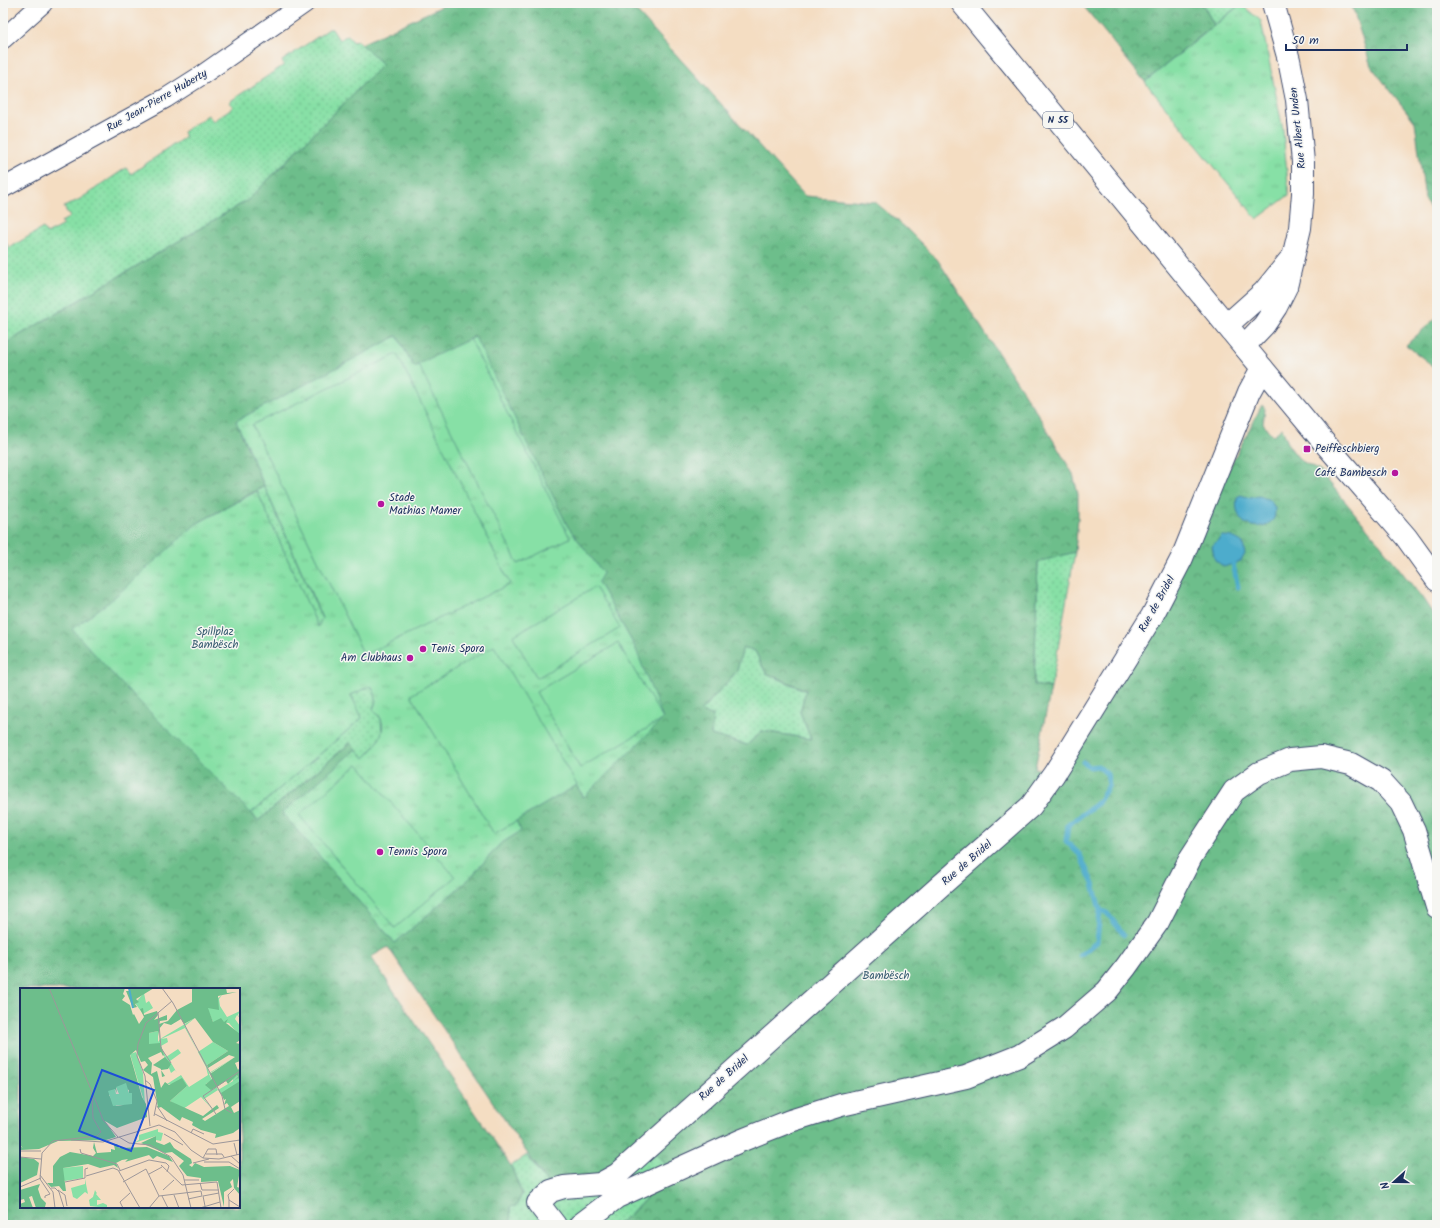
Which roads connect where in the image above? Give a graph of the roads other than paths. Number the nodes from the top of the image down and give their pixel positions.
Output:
1 (44, 3) edge
2 (305, 3) edge
3 (962, 3) edge
4 (1273, 3) edge
5 (3, 39) edge
6 (3, 188) edge
7 (1293, 255) junction
8 (1227, 325) junction
9 (1244, 346) junction
10 (1262, 368) junction
11 (1437, 580) edge
12 (1437, 907) edge
13 (555, 1225) edge
14 (580, 1225) edge

1 - 5 street
2 - 6 street, Rue Jean-Pierre Huberty
3 - 8 main road, N 55
4 - 7 main road, Rue Albert Unden
7 - 8 main road, Rue Albert Unden
7 - 9 main road, Rue Albert Unden
8 - 9 main road, N 55
9 - 10 main road, N 55
10 - 11 main road, N 55
10 - 13 main road, Rue de Bridel
12 - 14 main road

